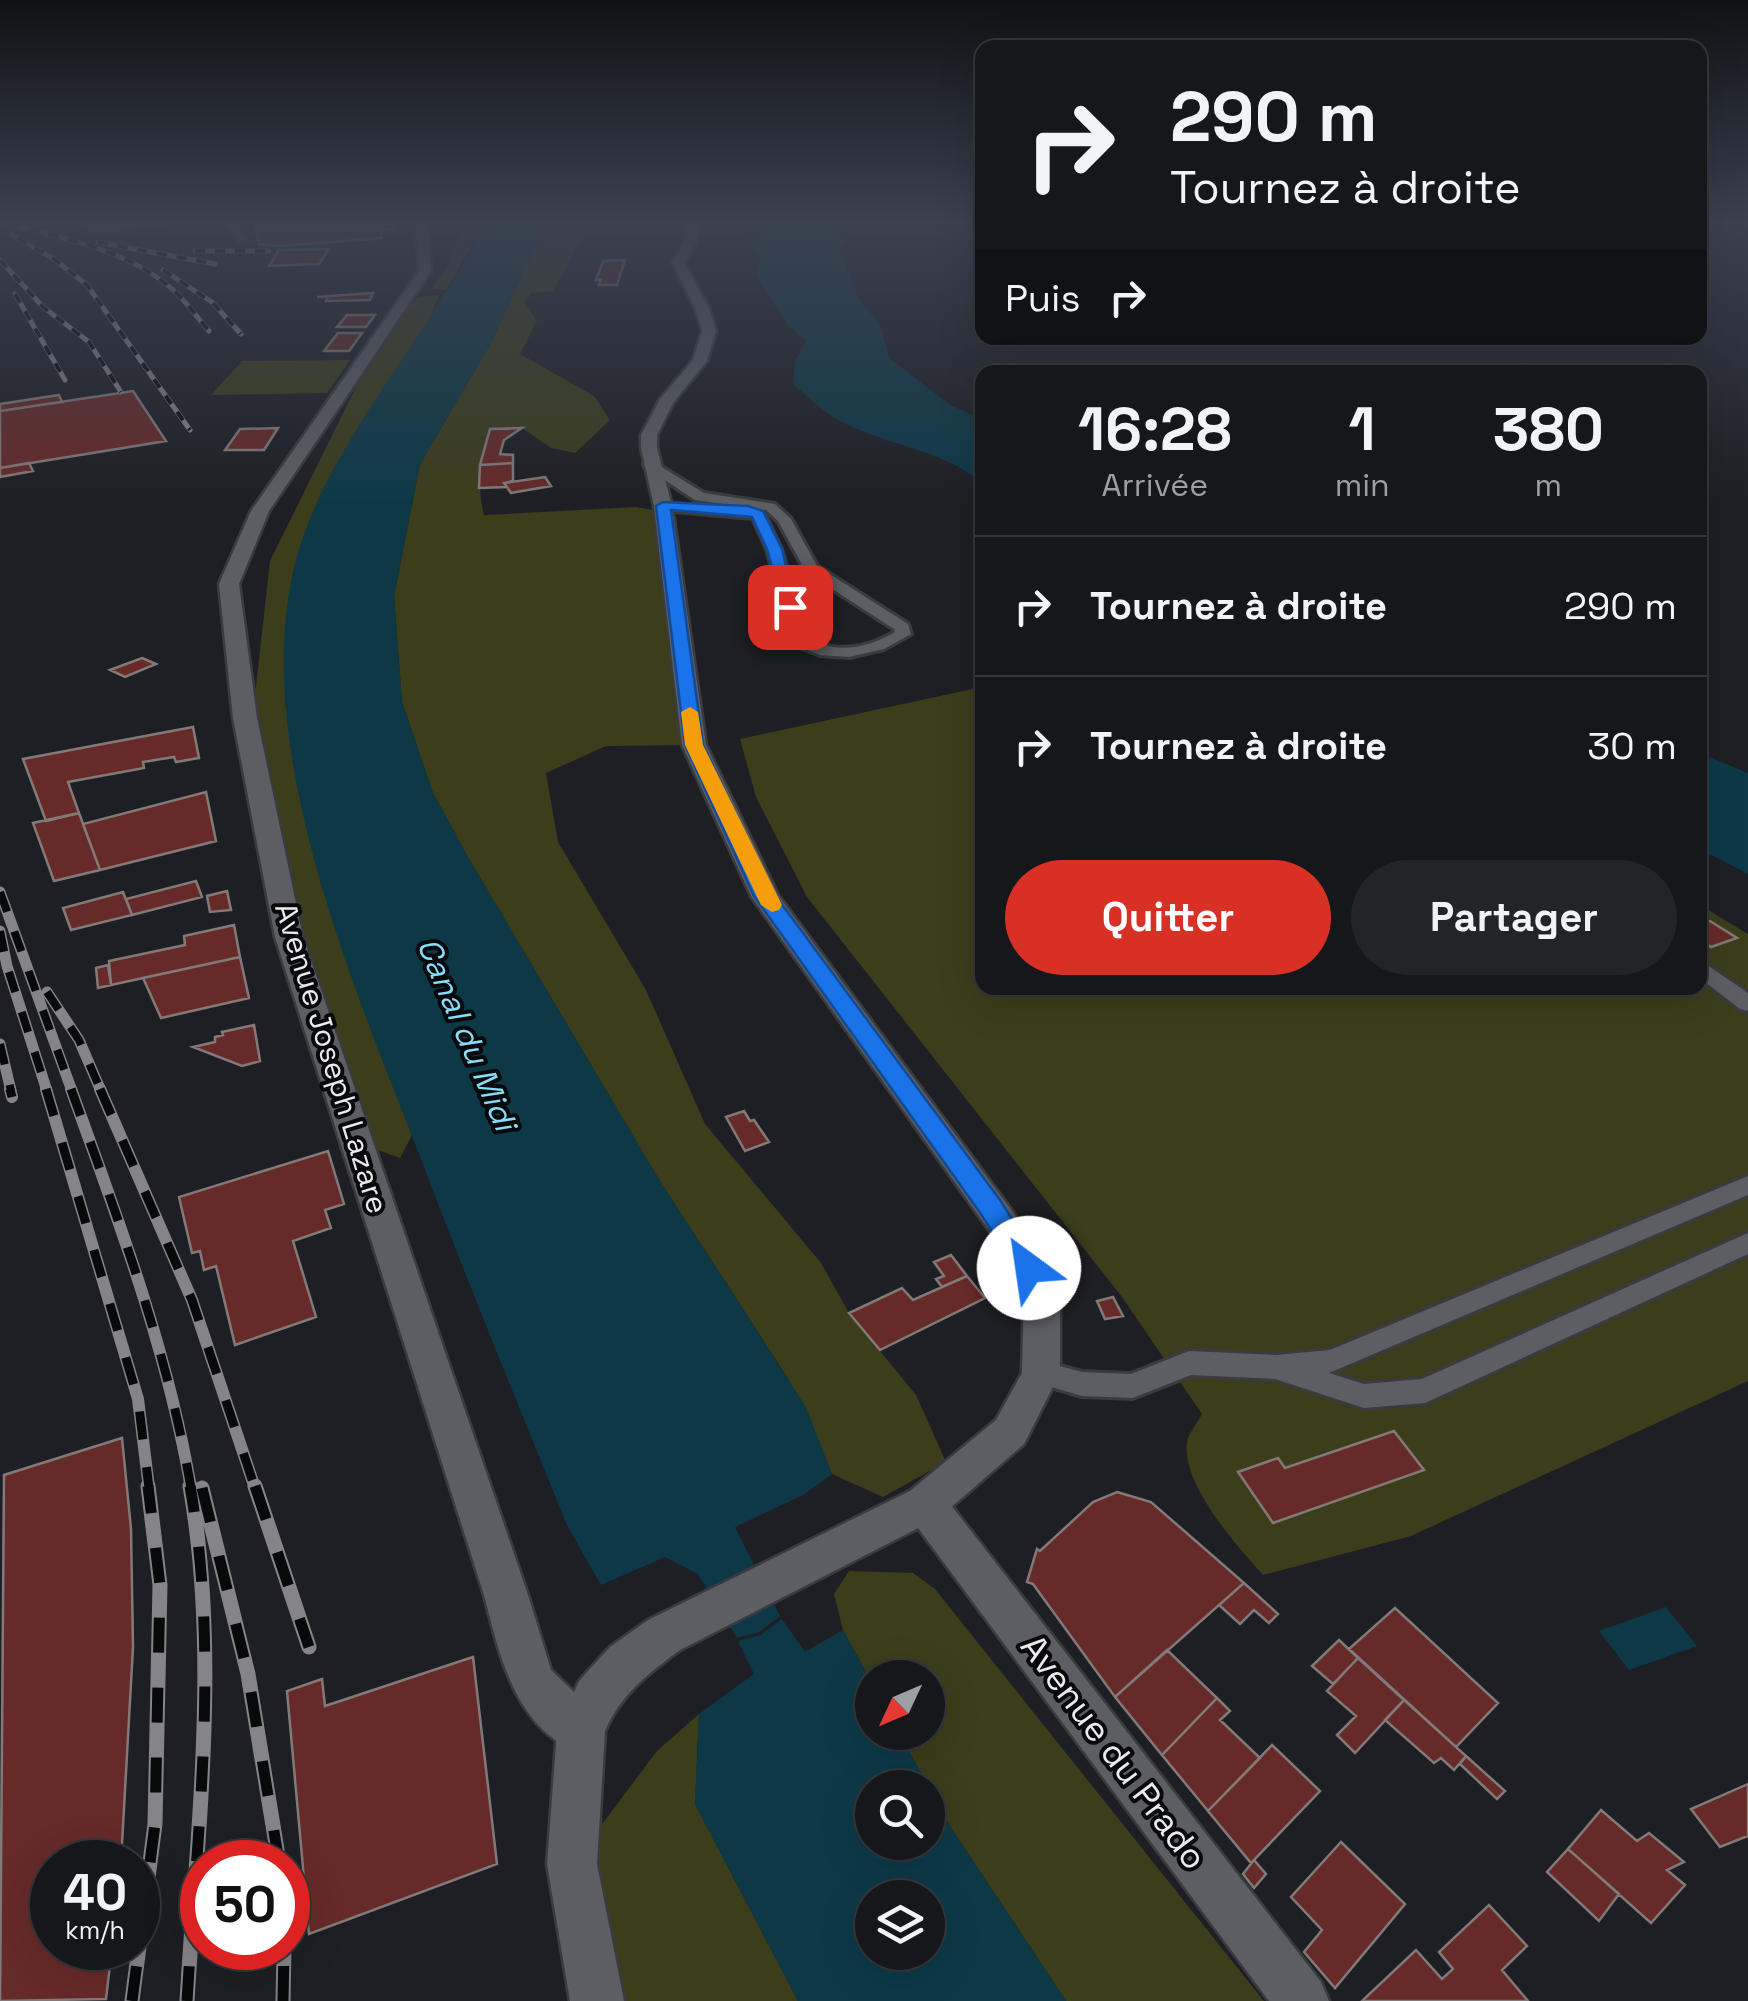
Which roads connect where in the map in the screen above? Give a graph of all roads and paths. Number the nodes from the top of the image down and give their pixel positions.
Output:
1 (393, 317) edge
2 (705, 317) edge
3 (650, 464) junction
4 (663, 506) junction
5 (1707, 972) edge
6 (1748, 1004) edge
7 (1748, 1185) edge
8 (1748, 1243) edge
9 (1276, 1366) junction
10 (1041, 1372) junction
11 (925, 1504) junction
12 (580, 1731) junction
13 (596, 2001) edge
14 (1302, 2001) edge

1 - 12 street, Avenue Joseph Lazare
2 - 3 street
3 - 4 street
3 - 4 lane
4 - 10 street
5 - 6 lane
7 - 9 lane
8 - 9 lane
9 - 10 lane
10 - 11 street
11 - 12 street
11 - 14 street, Avenue du Prado
12 - 13 street

